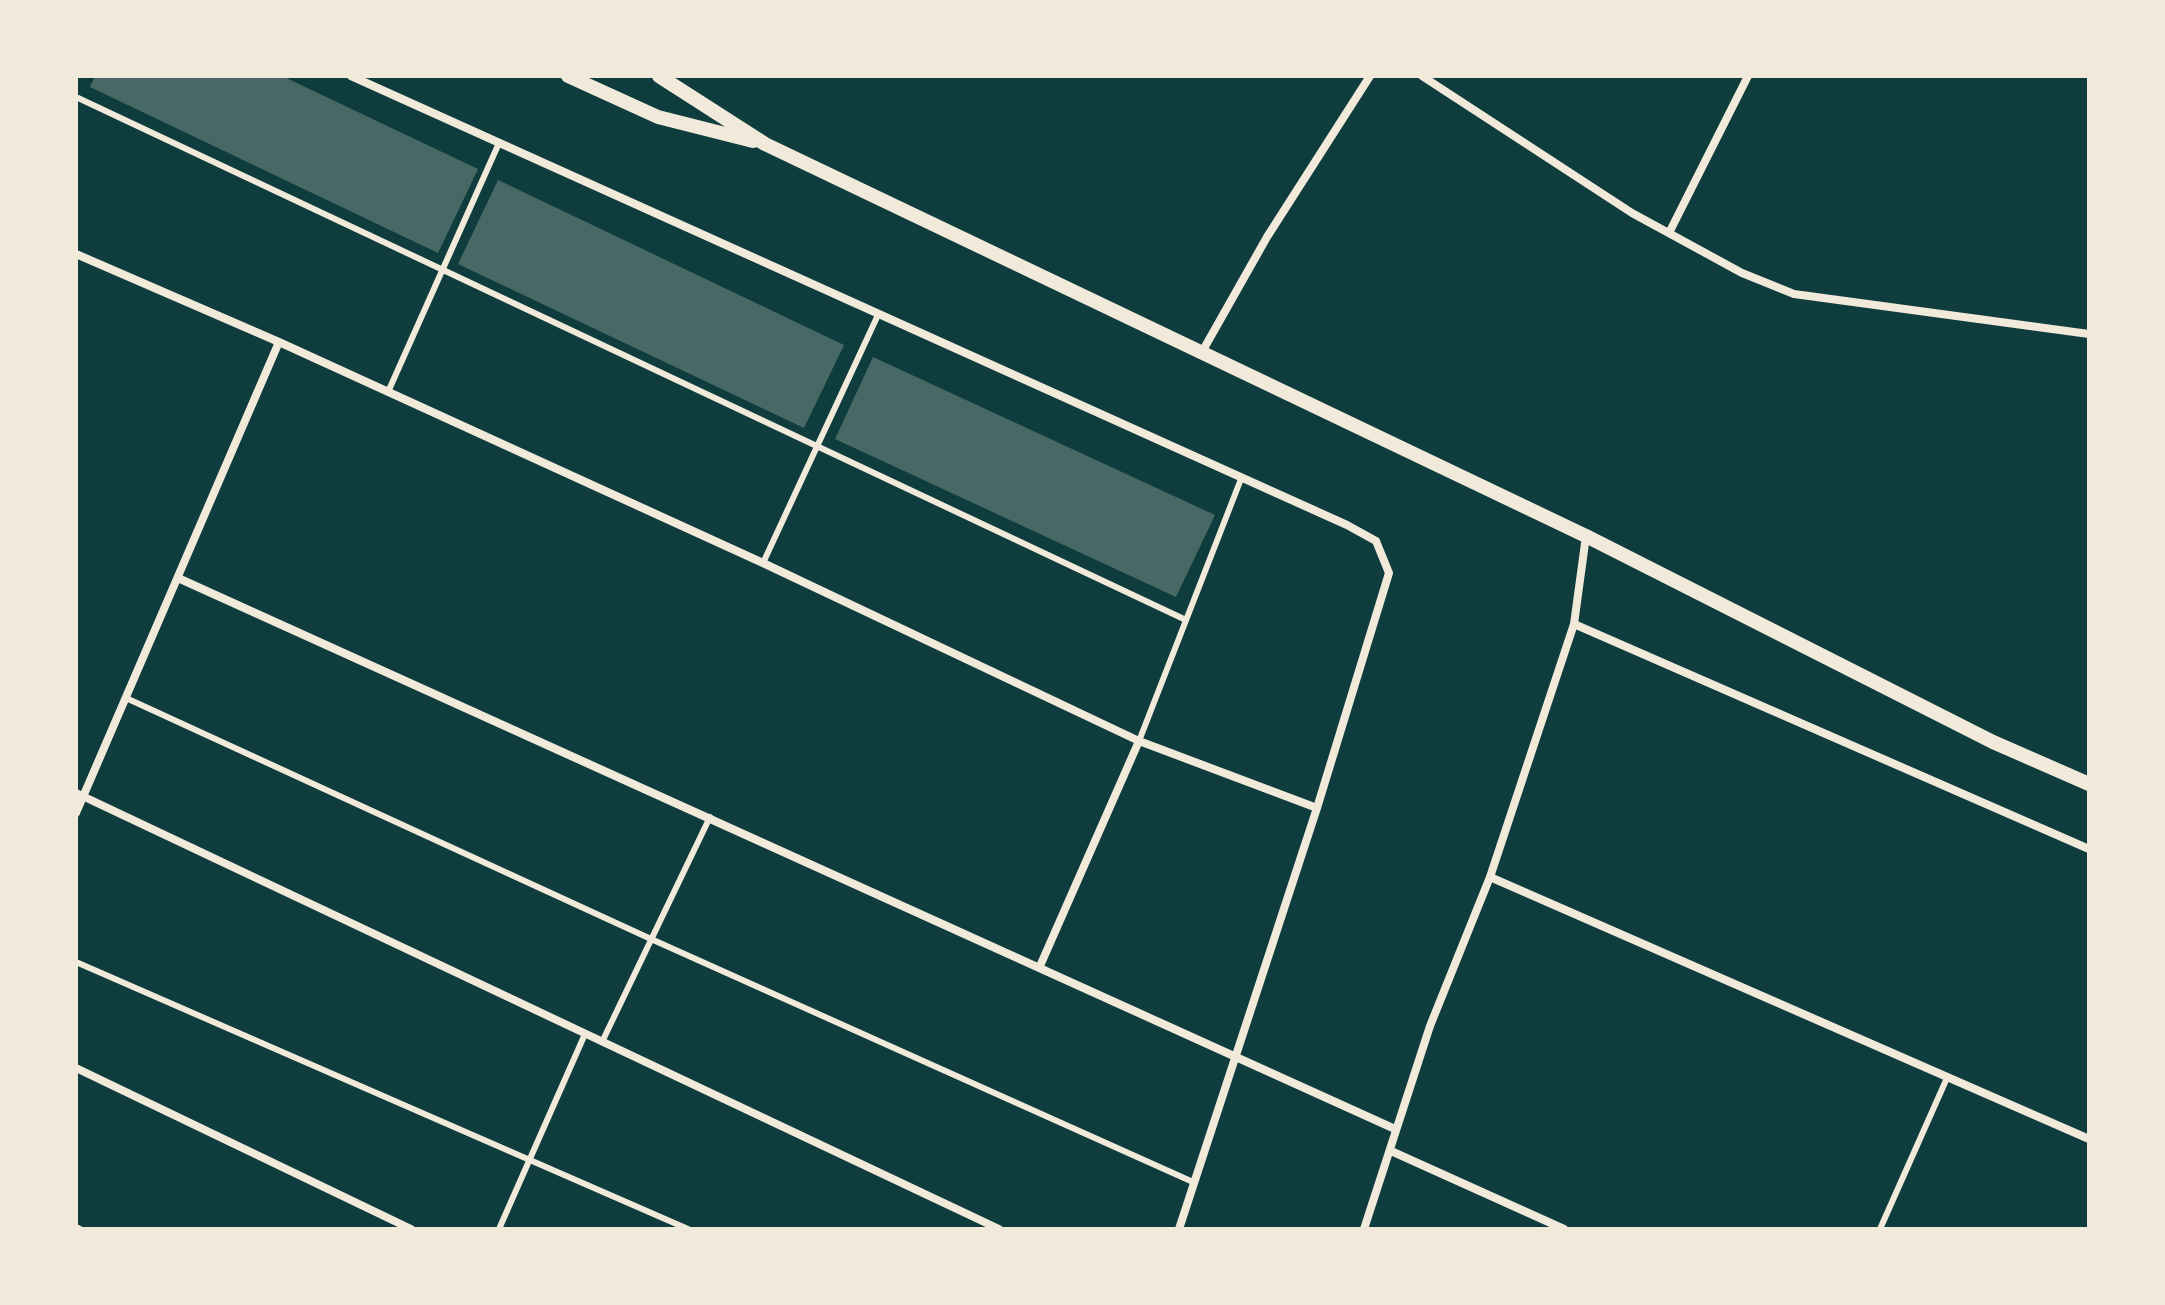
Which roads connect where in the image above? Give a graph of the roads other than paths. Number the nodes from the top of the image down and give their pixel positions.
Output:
1 (351, 76) edge
2 (568, 76) edge
3 (659, 76) edge
4 (1370, 76) edge
5 (1422, 76) edge
6 (1748, 76) edge
7 (76, 97) edge
8 (499, 143) junction
9 (765, 144) junction
10 (1669, 233) junction
11 (76, 254) edge
12 (444, 270) junction
13 (878, 315) junction
14 (2089, 334) edge
15 (279, 342) junction
16 (1202, 352) junction
17 (388, 392) junction
18 (817, 446) junction
19 (1241, 479) junction
20 (1586, 536) junction
21 (763, 563) junction
22 (178, 578) junction
23 (1186, 620) junction
24 (1574, 624) junction
25 (126, 698) junction
26 (1139, 741) junction
27 (2089, 784) edge
28 (80, 794) edge
29 (1317, 808) junction
30 (76, 813) edge
31 (710, 817) junction
32 (2089, 849) edge
33 (1490, 877) junction
34 (651, 939) junction
35 (76, 962) edge
36 (1040, 966) junction
37 (585, 1034) junction
38 (602, 1042) junction
39 (1234, 1056) junction
40 (76, 1068) edge
41 (1947, 1078) junction
42 (1395, 1129) junction
43 (2089, 1139) edge
44 (1391, 1151) junction
45 (530, 1158) junction
46 (1193, 1182) junction
47 (411, 1229) edge
48 (499, 1229) edge
49 (688, 1229) edge
50 (999, 1229) edge
51 (1179, 1229) edge
52 (1364, 1229) edge
53 (1564, 1229) edge
54 (1880, 1229) edge

1 - 8 street
2 - 9 street
3 - 9 street
4 - 16 street
5 - 10 street
6 - 10 street
7 - 12 lane
8 - 12 lane
8 - 13 street
9 - 16 street
10 - 14 street
11 - 15 street
12 - 17 lane
12 - 18 lane
13 - 18 lane
13 - 19 street
15 - 17 street
15 - 22 street
16 - 20 street
17 - 21 street
18 - 21 lane
18 - 23 lane
19 - 23 lane
19 - 29 street
20 - 24 street
20 - 27 street
21 - 26 street
22 - 25 street
22 - 31 street
23 - 26 lane
24 - 32 street
24 - 33 street
25 - 28 street
25 - 34 lane
26 - 29 street
26 - 36 street
28 - 30 street
28 - 37 street
29 - 39 street
31 - 34 lane
31 - 36 street
33 - 41 street
33 - 42 street
34 - 38 lane
34 - 46 lane
35 - 45 lane
36 - 39 street
37 - 38 street
37 - 45 lane
38 - 50 street
39 - 42 street
39 - 46 street
40 - 47 street
41 - 43 street
41 - 54 lane
42 - 44 street
44 - 52 street
44 - 53 street
45 - 48 lane
45 - 49 lane
46 - 51 street

